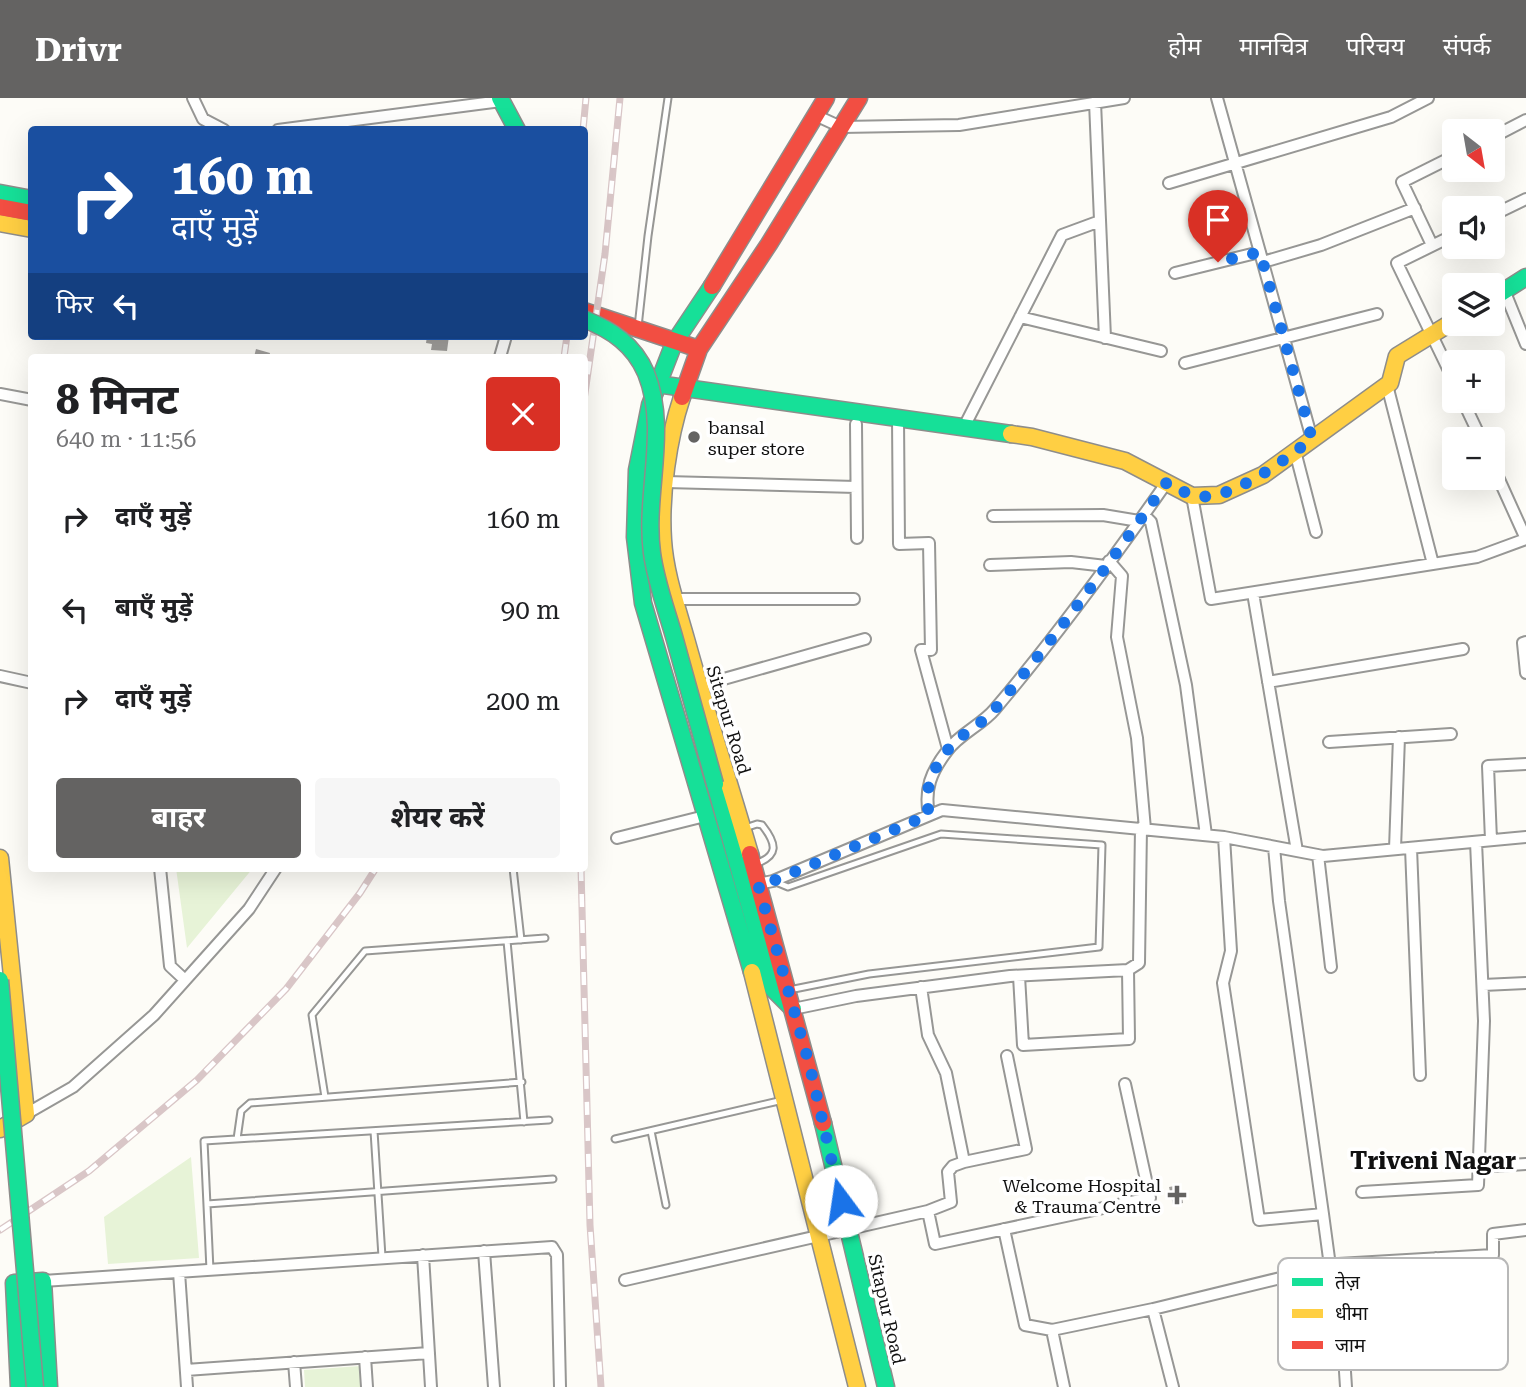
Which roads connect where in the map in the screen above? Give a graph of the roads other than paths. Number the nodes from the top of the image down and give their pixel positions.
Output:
1 (193, 98) edge
2 (668, 98) edge
3 (826, 98) edge
4 (859, 98) edge
5 (1124, 98) edge
6 (1217, 98) edge
7 (1428, 98) edge
8 (501, 99) edge
9 (1096, 102) junction
10 (816, 115) junction
11 (1526, 120) edge
12 (216, 126) edge
13 (307, 126) edge
14 (515, 126) edge
15 (841, 127) junction
16 (1505, 131) edge
17 (1442, 162) edge
18 (1235, 163) junction
19 (1169, 183) dead end
20 (0, 193) edge
21 (28, 198) edge
22 (1526, 199) edge
23 (0, 207) edge
24 (1415, 208) junction
25 (1505, 209) edge
26 (28, 212) edge
27 (1100, 221) junction
28 (0, 223) edge
29 (28, 228) edge
30 (1442, 241) edge
31 (1433, 246) junction
32 (1261, 257) junction
33 (1175, 273) dead end
34 (1526, 277) edge
35 (1505, 290) edge
36 (1505, 305) edge
37 (588, 312) edge
38 (1377, 314) dead end
39 (1020, 317) junction
40 (588, 321) edge
41 (638, 328) junction
42 (1442, 328) edge
43 (1433, 334) junction
44 (1105, 338) junction
45 (1284, 338) junction
46 (676, 340) junction
47 (1526, 344) edge
48 (699, 349) junction
49 (1161, 351) dead end
50 (1442, 354) edge
51 (1185, 363) dead end
52 (657, 384) junction
53 (1387, 385) junction
54 (684, 389) junction
55 (0, 394) edge
56 (28, 399) edge
57 (898, 418) junction
58 (856, 424) dead end
59 (964, 427) junction
60 (1312, 439) junction
61 (1295, 451) junction
62 (666, 482) junction
63 (1167, 482) junction
64 (856, 487) junction
65 (1504, 490) edge
66 (1192, 496) junction
67 (993, 516) dead end
68 (1141, 518) junction
69 (1316, 532) dead end
70 (857, 538) dead end
71 (1526, 539) edge
72 (1107, 564) junction
73 (1433, 564) junction
74 (990, 565) dead end
75 (1253, 593) junction
76 (675, 599) junction
77 (854, 599) dead end
78 (865, 639) dead end
79 (1526, 642) edge
80 (1463, 649) dead end
81 (1526, 673) edge
82 (0, 676) edge
83 (28, 682) edge
84 (1268, 682) junction
85 (699, 686) junction
86 (1451, 734) dead end
87 (1399, 737) junction
88 (1329, 742) dead end
89 (948, 749) junction
90 (1526, 764) edge
91 (929, 815) junction
92 (705, 816) junction
93 (1143, 829) junction
94 (742, 830) junction
95 (1206, 835) junction
96 (1224, 837) junction
97 (1526, 837) edge
98 (617, 838) dead end
99 (1491, 840) junction
100 (1476, 842) junction
101 (1274, 846) junction
102 (1411, 848) junction
103 (1395, 849) junction
104 (1297, 851) junction
105 (1318, 855) junction
106 (0, 858) edge
107 (752, 865) junction
108 (160, 872) edge
109 (273, 872) edge
110 (513, 872) edge
111 (766, 883) junction
112 (545, 938) dead end
113 (520, 940) junction
114 (507, 941) junction
115 (1331, 967) dead end
116 (1128, 970) junction
117 (1019, 975) junction
118 (0, 980) edge
119 (185, 980) junction
120 (1526, 983) edge
121 (1483, 985) junction
122 (921, 987) junction
123 (780, 989) junction
124 (793, 1009) junction
125 (764, 1014) junction
126 (1007, 1056) dead end
127 (1420, 1075) dead end
128 (522, 1082) junction
129 (1125, 1084) dead end
130 (325, 1097) junction
131 (786, 1100) junction
132 (26, 1114) junction
133 (549, 1121) dead end
134 (524, 1122) junction
135 (0, 1129) edge
136 (374, 1131) junction
137 (651, 1131) junction
138 (237, 1139) junction
139 (615, 1139) dead end
140 (964, 1162) junction
141 (1526, 1164) edge
142 (1479, 1167) junction
143 (553, 1179) dead end
144 (378, 1192) junction
145 (1362, 1192) dead end
146 (207, 1204) junction
147 (666, 1205) dead end
148 (928, 1211) junction
149 (1323, 1214) junction
150 (848, 1228) junction
151 (1004, 1229) junction
152 (1526, 1230) edge
153 (820, 1234) junction
154 (484, 1251) junction
155 (423, 1255) junction
156 (382, 1258) junction
157 (1332, 1258) edge
158 (1436, 1258) edge
159 (210, 1270) junction
160 (178, 1272) junction
161 (1278, 1279) edge
162 (625, 1280) dead end
163 (43, 1281) junction
164 (1153, 1309) junction
165 (1052, 1330) junction
166 (429, 1353) junction
167 (365, 1357) junction
168 (294, 1362) junction
169 (186, 1370) junction
170 (19, 1387) edge
171 (35, 1387) edge
172 (49, 1387) edge
173 (187, 1387) edge
174 (296, 1387) edge
175 (367, 1387) edge
176 (431, 1387) edge
177 (494, 1387) edge
178 (560, 1387) edge
179 (857, 1387) edge
180 (886, 1387) edge
181 (1064, 1387) edge
182 (1173, 1387) edge

1 - 12 street
2 - 41 lane
3 - 10 main road
4 - 15 main road, Sitapur Road
5 - 9 street
6 - 18 street
7 - 18 street
8 - 13 street
8 - 14 main road
9 - 15 street
9 - 27 street
10 - 15 street
10 - 46 main road
11 - 16 street
15 - 48 main road, Sitapur Road
17 - 24 street
18 - 19 street
18 - 32 street
20 - 21 main road
22 - 25 street
23 - 26 main road
24 - 31 street
24 - 32 street
27 - 39 street
27 - 44 street
28 - 29 main road
30 - 31 street
31 - 43 street
32 - 33 street
32 - 45 street
34 - 35 main road
36 - 47 street
37 - 41 main road
38 - 45 street
39 - 44 street
39 - 59 street
40 - 123 main road, bridge
41 - 46 main road
42 - 43 main road
43 - 50 street
43 - 53 main road
44 - 49 street
45 - 51 street
45 - 60 street
46 - 48 main road
46 - 52 main road
48 - 54 main road, Sitapur Road
52 - 54 main road
52 - 92 main road
53 - 60 main road
53 - 73 street
54 - 57 main road
54 - 62 main road, Sitapur Road
55 - 56 street
57 - 59 main road
57 - 89 street
58 - 64 street
59 - 63 main road
60 - 61 main road
61 - 66 main road
61 - 69 street
62 - 64 street
62 - 76 main road, Sitapur Road
63 - 66 main road
63 - 68 street
64 - 70 street
65 - 71 street
66 - 75 street
67 - 68 street
68 - 72 street
68 - 95 street
71 - 73 street
72 - 74 street
72 - 89 street
72 - 93 street
73 - 75 street
75 - 84 street
76 - 77 street
76 - 85 main road, Sitapur Road
78 - 85 street
79 - 81 street
80 - 84 street
82 - 83 street
84 - 104 street
85 - 94 main road, Sitapur Road
86 - 87 street
87 - 88 street
87 - 103 street
89 - 91 street
90 - 99 street
91 - 93 street
91 - 111 street
92 - 98 street
92 - 125 main road
93 - 95 street
93 - 116 street
94 - 107 main road, Sitapur Road
94 - 107 lane
95 - 96 street
96 - 101 street
96 - 149 street
97 - 99 street
99 - 100 street
100 - 102 street
100 - 121 street
101 - 104 street
101 - 149 street
102 - 103 street
102 - 127 street
103 - 105 street
104 - 105 street
105 - 115 street
106 - 132 main road
107 - 111 main road, Sitapur Road
108 - 119 street
109 - 119 street
110 - 113 lane
111 - 123 main road, Sitapur Road
111 - 123 lane
112 - 113 lane
113 - 114 lane
114 - 128 lane
114 - 130 lane
116 - 117 street
116 - 117 street
117 - 122 street
118 - 171 main road, bridge
119 - 132 street
120 - 121 street
121 - 142 street
122 - 124 street
122 - 140 street
123 - 124 main road, Sitapur Road
123 - 125 main road
124 - 150 main road, Sitapur Road
125 - 131 main road
126 - 140 street
128 - 130 lane
128 - 134 lane
129 - 151 street
130 - 138 lane
131 - 137 lane
131 - 153 main road
132 - 135 main road
133 - 134 lane
134 - 136 lane
136 - 138 lane
136 - 144 lane
137 - 139 lane
137 - 147 lane
138 - 146 lane
140 - 148 street
141 - 142 street
142 - 145 street
143 - 144 lane
144 - 146 lane
144 - 156 lane
146 - 159 lane
148 - 150 street
148 - 151 street
149 - 157 street
150 - 153 street
150 - 180 main road, Sitapur Road
151 - 165 street
152 - 158 street
153 - 162 street
153 - 179 main road
154 - 155 street
154 - 177 street
154 - 178 street
155 - 156 street
155 - 166 street
156 - 159 street
159 - 160 street
160 - 163 street
160 - 169 street
161 - 164 street
163 - 170 main road
163 - 172 main road
164 - 165 street
164 - 182 street
165 - 181 street
166 - 167 street
166 - 176 street
167 - 168 street
167 - 175 street
168 - 169 street
168 - 174 street
169 - 173 street

